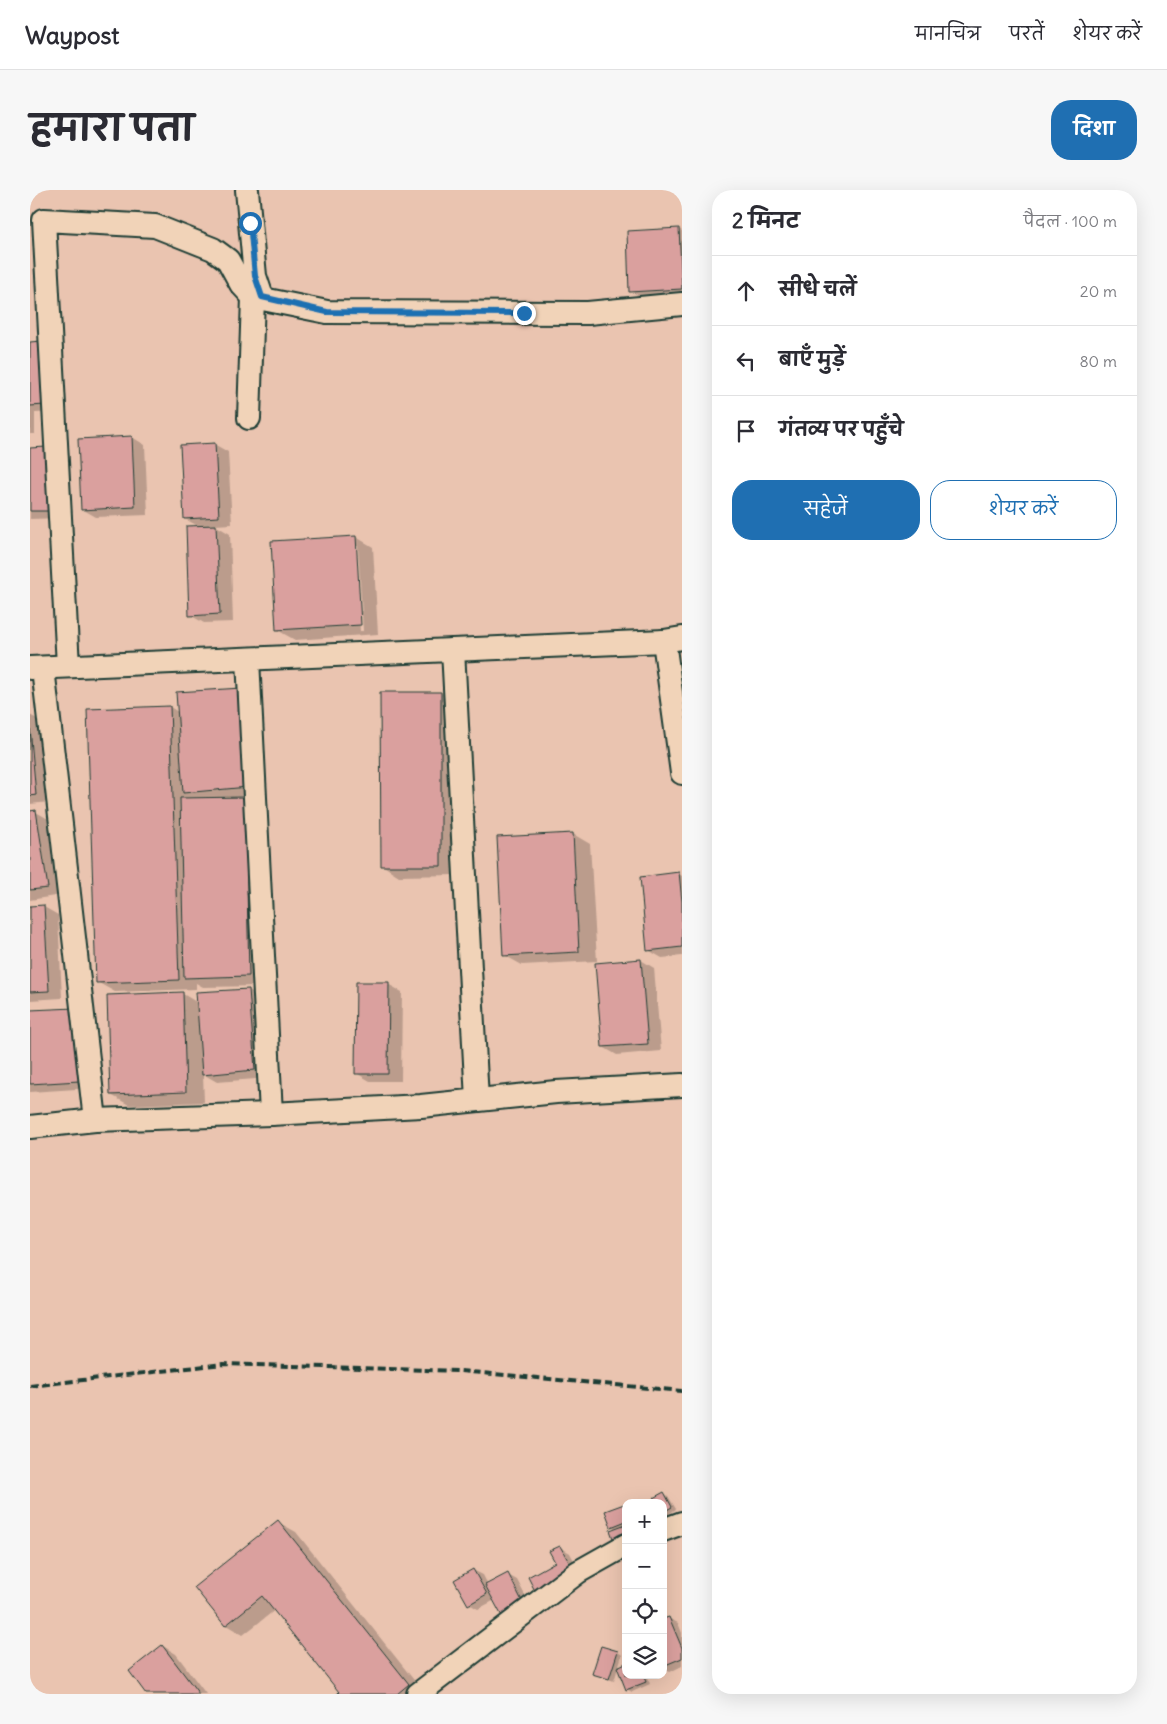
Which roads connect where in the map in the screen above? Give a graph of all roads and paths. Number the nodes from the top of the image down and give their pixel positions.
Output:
1 (247, 190) edge
2 (37, 220) edge
3 (257, 297) junction
4 (682, 304) edge
5 (249, 418) dead end
6 (673, 639) edge
7 (453, 650) junction
8 (248, 658) junction
9 (68, 666) junction
10 (36, 668) edge
11 (682, 773) edge
12 (682, 1085) edge
13 (477, 1100) junction
14 (271, 1114) junction
15 (95, 1120) junction
16 (30, 1127) edge
17 (682, 1523) edge
18 (667, 1529) edge
19 (622, 1547) edge
20 (418, 1694) edge

1 - 3 street
2 - 3 street
2 - 9 street
3 - 4 street
3 - 5 street
6 - 7 street
6 - 11 street
7 - 8 street
7 - 13 street
8 - 9 street
8 - 14 street
9 - 10 street
10 - 15 street
12 - 13 street
13 - 14 street
14 - 15 street
15 - 16 street
17 - 18 street
19 - 20 street

